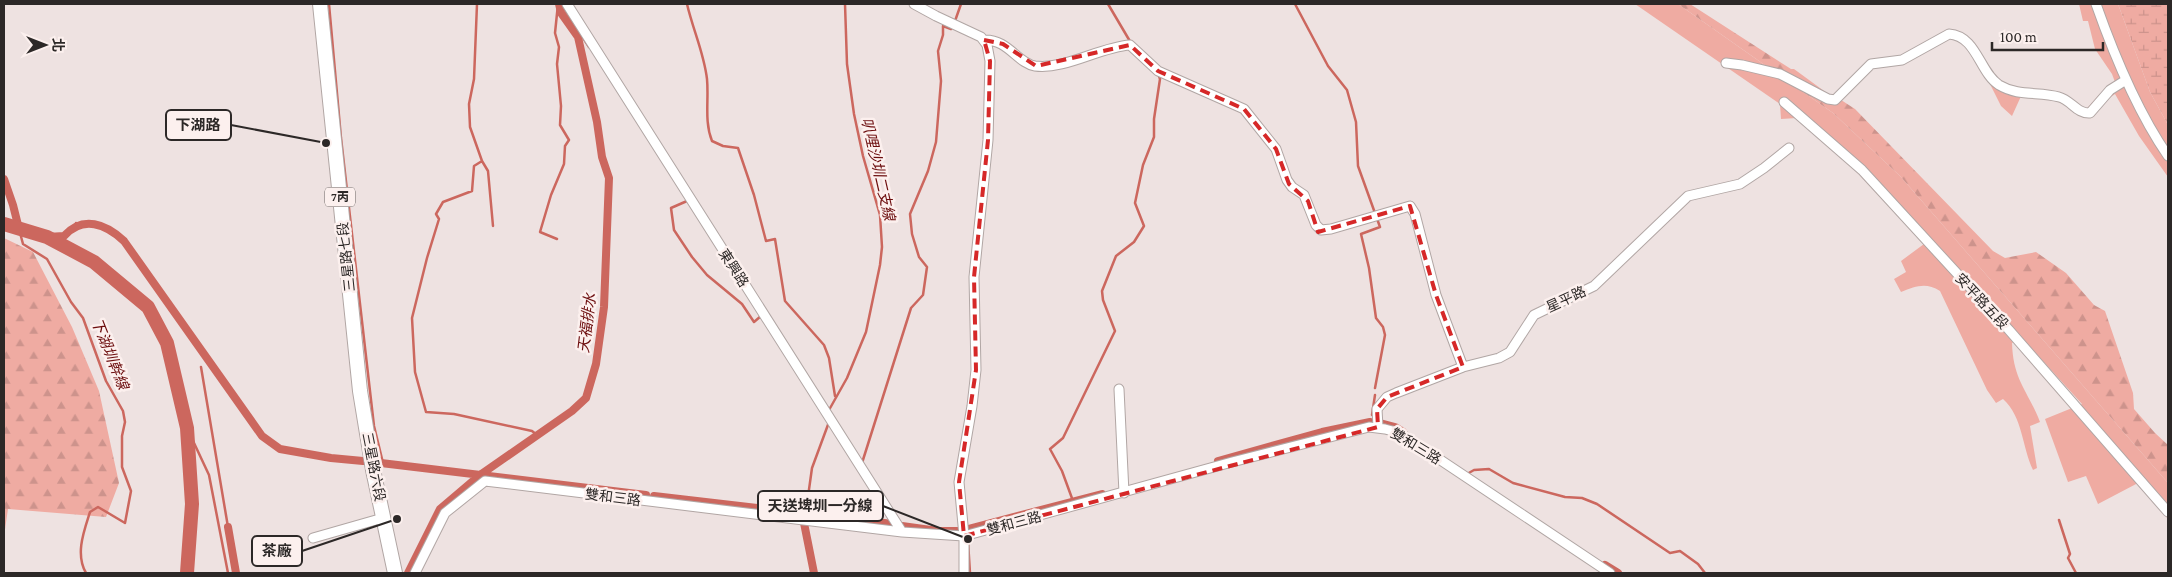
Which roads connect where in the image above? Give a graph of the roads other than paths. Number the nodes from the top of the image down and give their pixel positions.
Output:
1 (320, 4) edge
2 (567, 4) edge
3 (914, 4) edge
4 (2096, 4) edge
5 (984, 40) junction
6 (1726, 63) dead end
7 (2126, 80) junction
8 (1784, 102) dead end
9 (1789, 148) dead end
10 (2168, 156) edge
11 (1463, 367) junction
12 (1119, 390) dead end
13 (360, 391) joint
14 (1377, 424) junction
15 (1124, 488) junction
16 (2168, 512) edge
17 (383, 518) junction
18 (898, 526) junction
19 (964, 531) junction
20 (313, 538) dead end
21 (395, 573) edge
22 (416, 573) edge
23 (964, 573) edge
24 (1610, 573) edge

1 - 13 main road, 三星路七段 / 7丙
2 - 18 street, 東興路
3 - 5 street
4 - 7 street
5 - 11 street
5 - 19 street
6 - 7 street
7 - 10 street
8 - 16 street, 安平路五段
9 - 11 street, 星平路
11 - 14 street, 星平路
12 - 15 street
13 - 17 main road, 三星路六段 / 7丙
14 - 15 street, 雙和三路
14 - 24 street, 雙和三路
15 - 19 street, 雙和三路
17 - 20 street
17 - 21 main road, 三星路六段 / 7丙
18 - 19 street, 雙和三路
18 - 22 street, 雙和三路
19 - 23 street

